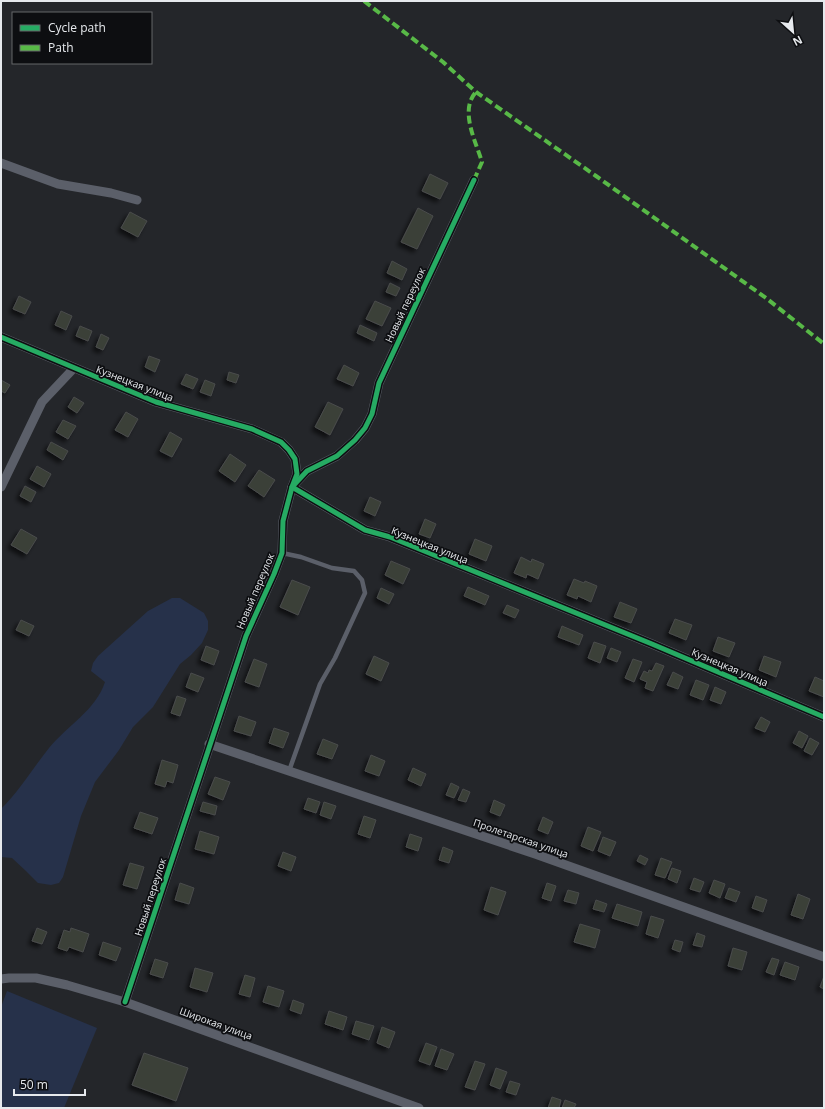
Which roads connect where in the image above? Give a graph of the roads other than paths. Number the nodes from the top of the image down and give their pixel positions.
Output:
1 (1, 164) edge
2 (474, 180) dead end
3 (137, 200) dead end
4 (1, 337) edge
5 (74, 368) junction
6 (1, 487) edge
7 (292, 487) junction
8 (282, 552) junction
9 (824, 717) edge
10 (210, 744) junction
11 (289, 771) junction
12 (824, 957) edge
13 (1, 979) edge
14 (125, 1002) junction
15 (419, 1108) edge

1 - 3 street
2 - 7 street, Новый переулок
4 - 5 street, Кузнецкая улица
5 - 6 street
5 - 7 street, Кузнецкая улица
7 - 8 street, Новый переулок
7 - 9 street, Кузнецкая улица
8 - 10 street, Новый переулок
8 - 11 lane, Новый переулок
10 - 11 street, Пролетарская улица
10 - 14 street, Новый переулок
11 - 12 street, Пролетарская улица
13 - 14 street, Широкая улица
14 - 15 street, Широкая улица

